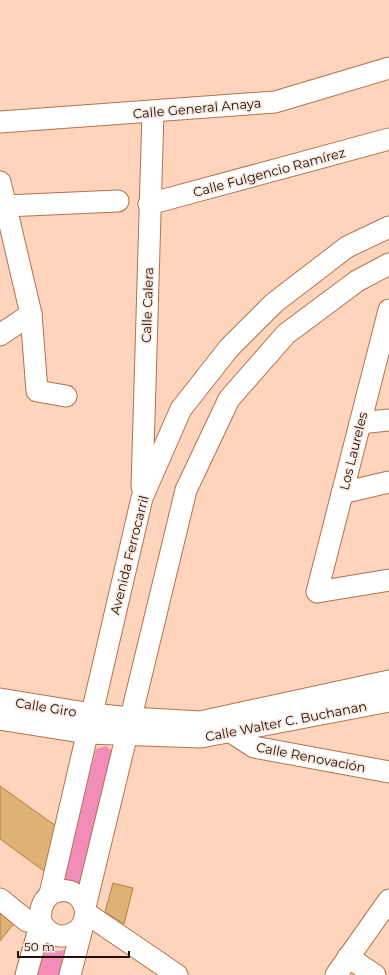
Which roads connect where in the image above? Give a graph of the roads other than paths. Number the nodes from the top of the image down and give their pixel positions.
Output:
1 (389, 68) edge
2 (153, 112) junction
3 (0, 122) edge
4 (389, 139) edge
5 (0, 182) edge
6 (118, 201) dead end
7 (149, 204) junction
8 (5, 206) junction
9 (389, 227) edge
10 (389, 264) edge
11 (389, 310) edge
12 (31, 314) junction
13 (0, 335) edge
14 (66, 396) dead end
15 (389, 420) edge
16 (360, 423) junction
17 (389, 482) edge
18 (342, 493) junction
19 (142, 498) junction
20 (389, 580) edge
21 (389, 681) edge
22 (0, 699) edge
23 (389, 701) edge
24 (0, 719) edge
25 (89, 724) junction
26 (226, 724) junction
27 (129, 726) junction
28 (389, 772) edge
29 (50, 894) junction
30 (0, 899) edge
31 (389, 900) edge
32 (84, 915) junction
33 (41, 922) junction
34 (348, 957) junction
35 (26, 975) edge
36 (70, 975) edge
37 (178, 975) edge
38 (336, 975) edge
39 (374, 975) edge

1 - 2 street, Calle General Anaya
2 - 3 street, Calle General Anaya
2 - 7 street, Calle Calera
4 - 7 street, Calle Fulgencio Ramírez
5 - 8 street
6 - 8 street
7 - 19 street, Calle Calera
8 - 12 street
9 - 19 street, Avenida Ferrocarril
10 - 27 street
11 - 16 street, Los Laureles
12 - 13 street
12 - 14 street
15 - 16 street
16 - 18 street, Los Laureles
17 - 18 street
18 - 20 street, Los Laureles
19 - 25 street, Avenida Ferrocarril
21 - 26 street, Calle Walter C. Buchanan
22 - 25 street, Calle Giro
23 - 26 street, Calle Walter C. Buchanan
24 - 25 street, Calle Giro
25 - 27 street, Calle Walter C. Buchanan
25 - 29 street, Avenida Ferrocarril
26 - 27 street, Calle Walter C. Buchanan
26 - 28 street, Calle Renovación
27 - 32 street
29 - 32 street
29 - 33 street, Avenida Ferrocarril
30 - 33 street
31 - 34 street
32 - 33 street
32 - 36 street
32 - 37 street
33 - 35 street, Avenida Ferrocarril
34 - 38 street
34 - 39 street

